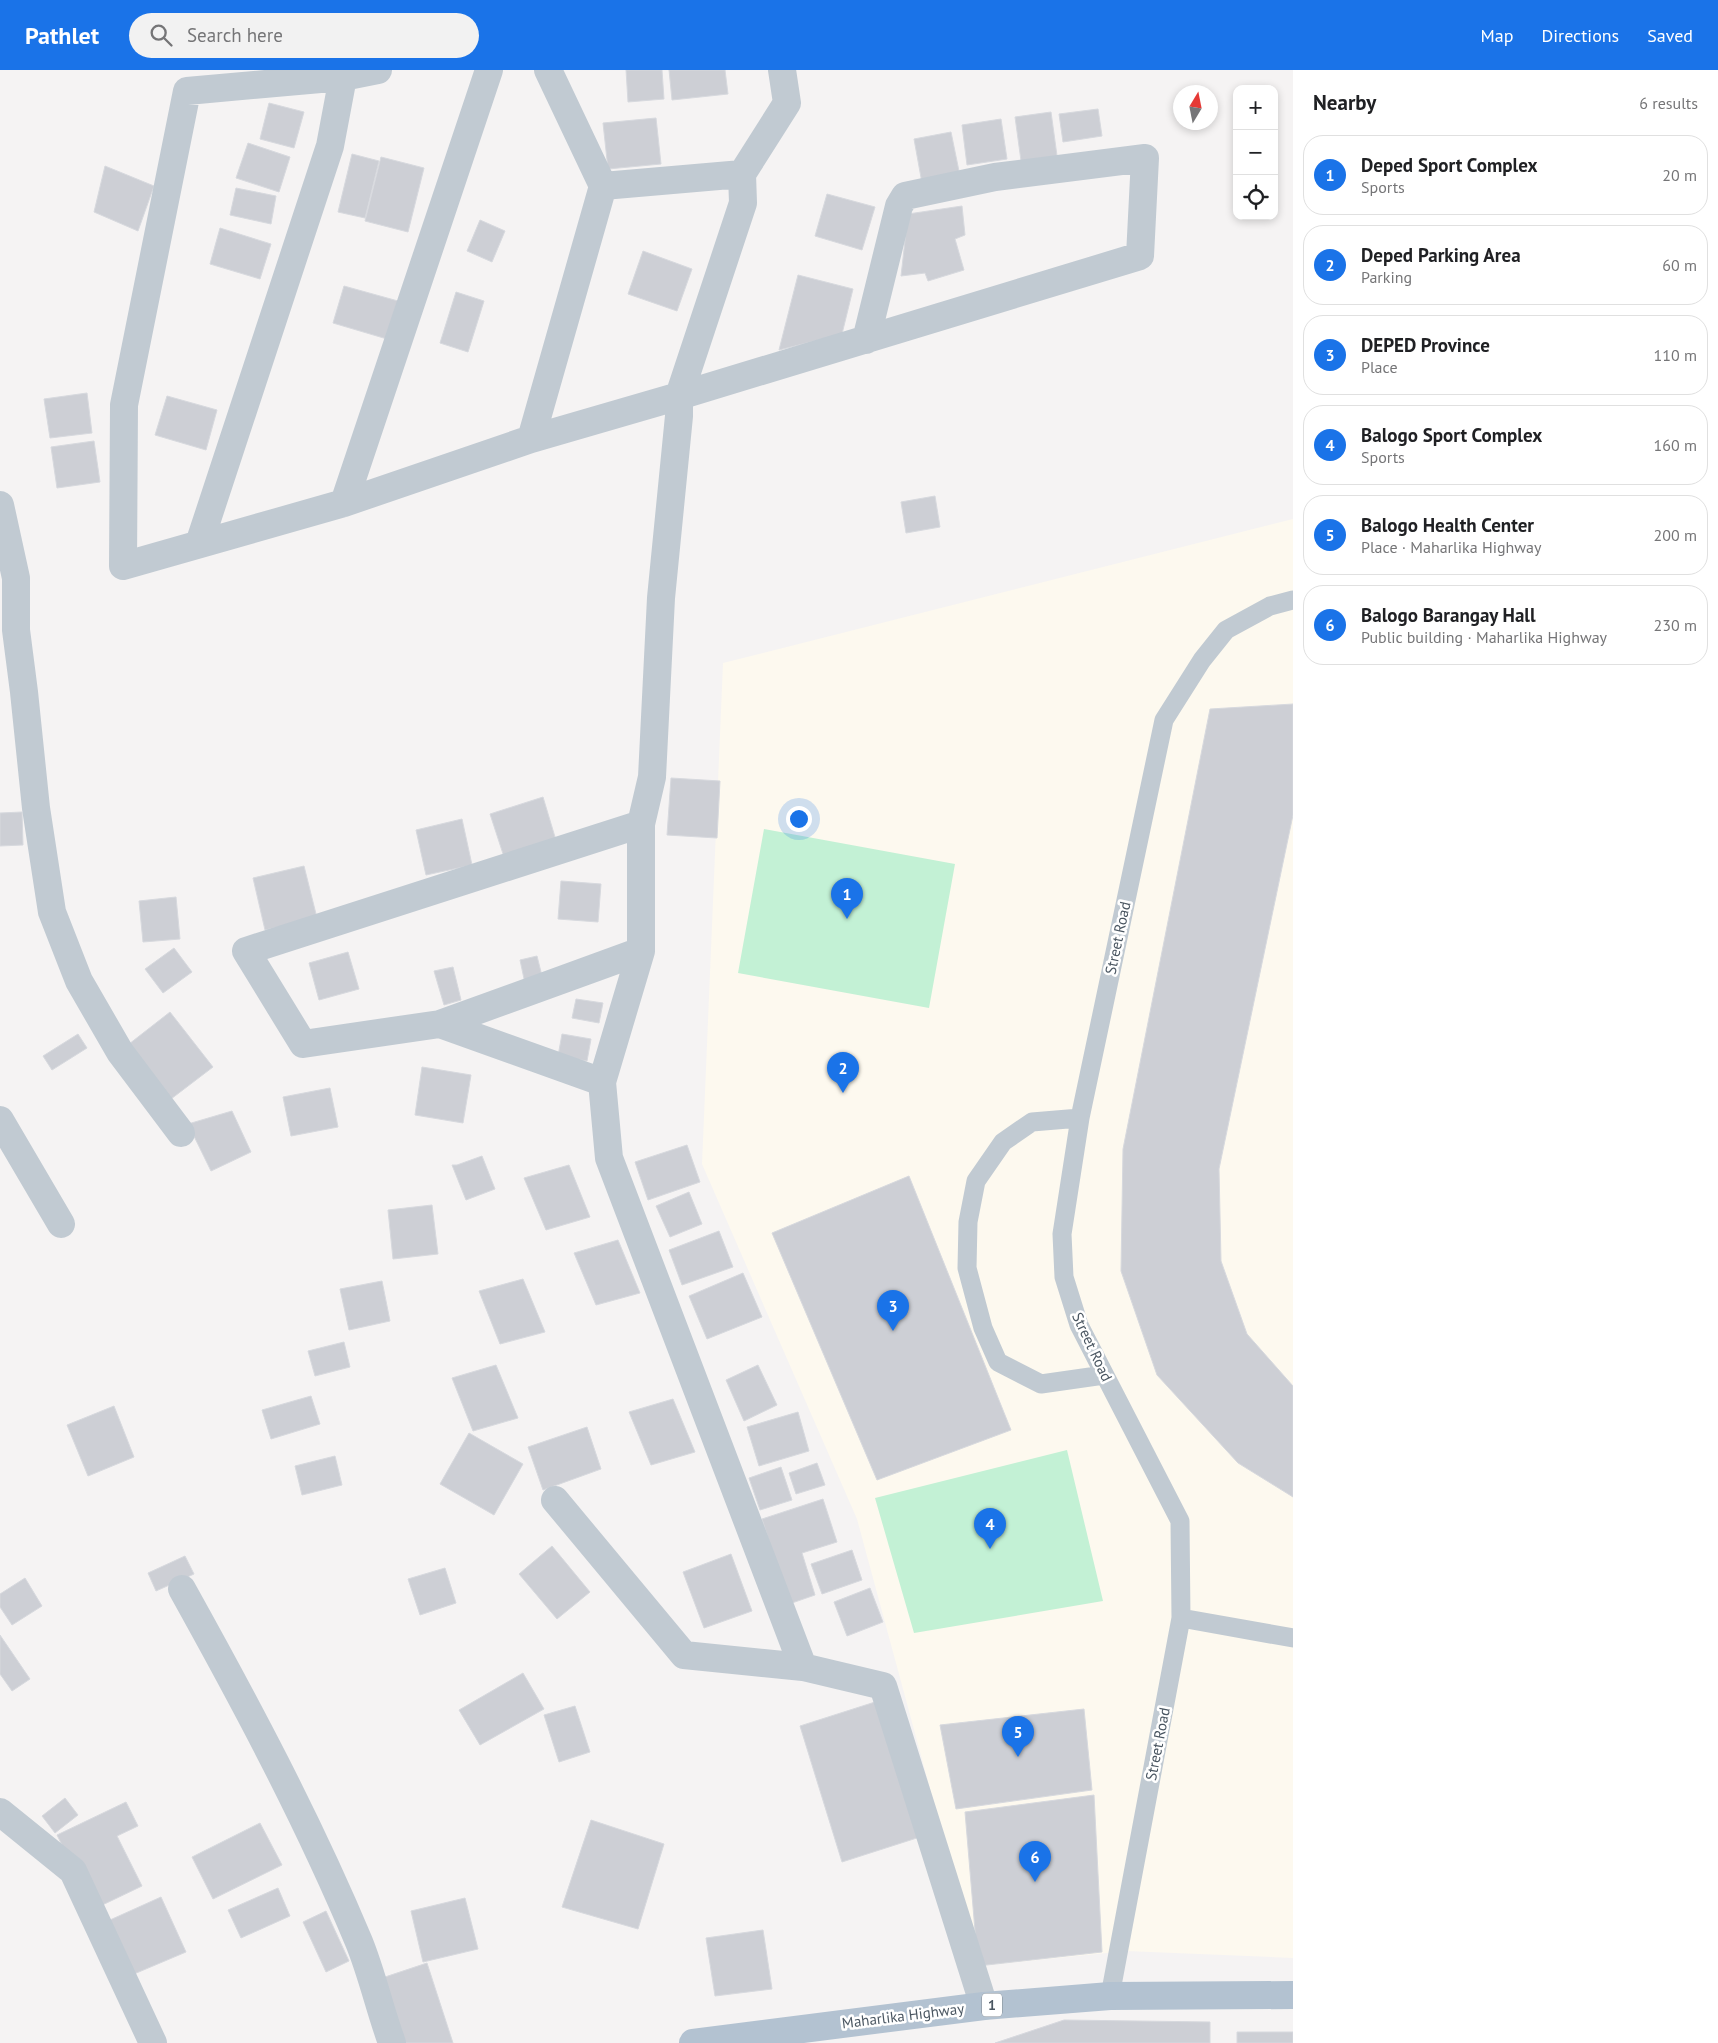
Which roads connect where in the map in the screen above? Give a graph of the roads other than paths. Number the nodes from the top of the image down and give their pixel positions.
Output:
1 (378, 70) edge
2 (489, 70) edge
3 (548, 70) edge
4 (782, 70) edge
5 (343, 77) junction
6 (742, 174) junction
7 (603, 186) junction
8 (866, 340) junction
9 (679, 396) junction
10 (531, 438) junction
11 (0, 504) edge
12 (344, 504) junction
13 (199, 544) junction
14 (1293, 600) edge
15 (12, 692) edge
16 (641, 824) junction
17 (641, 951) junction
18 (440, 1024) junction
19 (602, 1082) junction
20 (1080, 1118) junction
21 (0, 1120) edge
22 (181, 1133) dead end
23 (61, 1224) dead end
24 (1104, 1375) junction
25 (556, 1500) dead end
26 (182, 1589) dead end
27 (1181, 1618) junction
28 (1293, 1638) edge
29 (803, 1667) junction
30 (0, 1812) edge
31 (1293, 1995) edge
32 (1110, 1996) junction
33 (984, 2006) junction
34 (153, 2043) edge
35 (392, 2043) edge
36 (693, 2043) edge

1 - 5 street
2 - 12 street
3 - 7 street
4 - 6 street
5 - 13 street
5 - 13 street
6 - 7 street
6 - 9 street
7 - 10 street
8 - 8 street
8 - 9 street
9 - 10 street
9 - 16 street
10 - 12 street
11 - 15 street
12 - 13 street
14 - 20 lane, Street Road
15 - 22 street
16 - 17 street
16 - 18 street
17 - 18 street
17 - 19 street
18 - 19 street
19 - 29 street
20 - 24 lane, Street Road
20 - 24 lane
21 - 23 street
24 - 27 lane, Street Road
25 - 29 street
26 - 35 street
27 - 28 lane
27 - 32 lane, Street Road
29 - 33 street
30 - 34 street
31 - 32 main road, Maharlika Highway / 1
32 - 33 main road, Maharlika Highway / 1
33 - 36 main road, Maharlika Highway / 1

